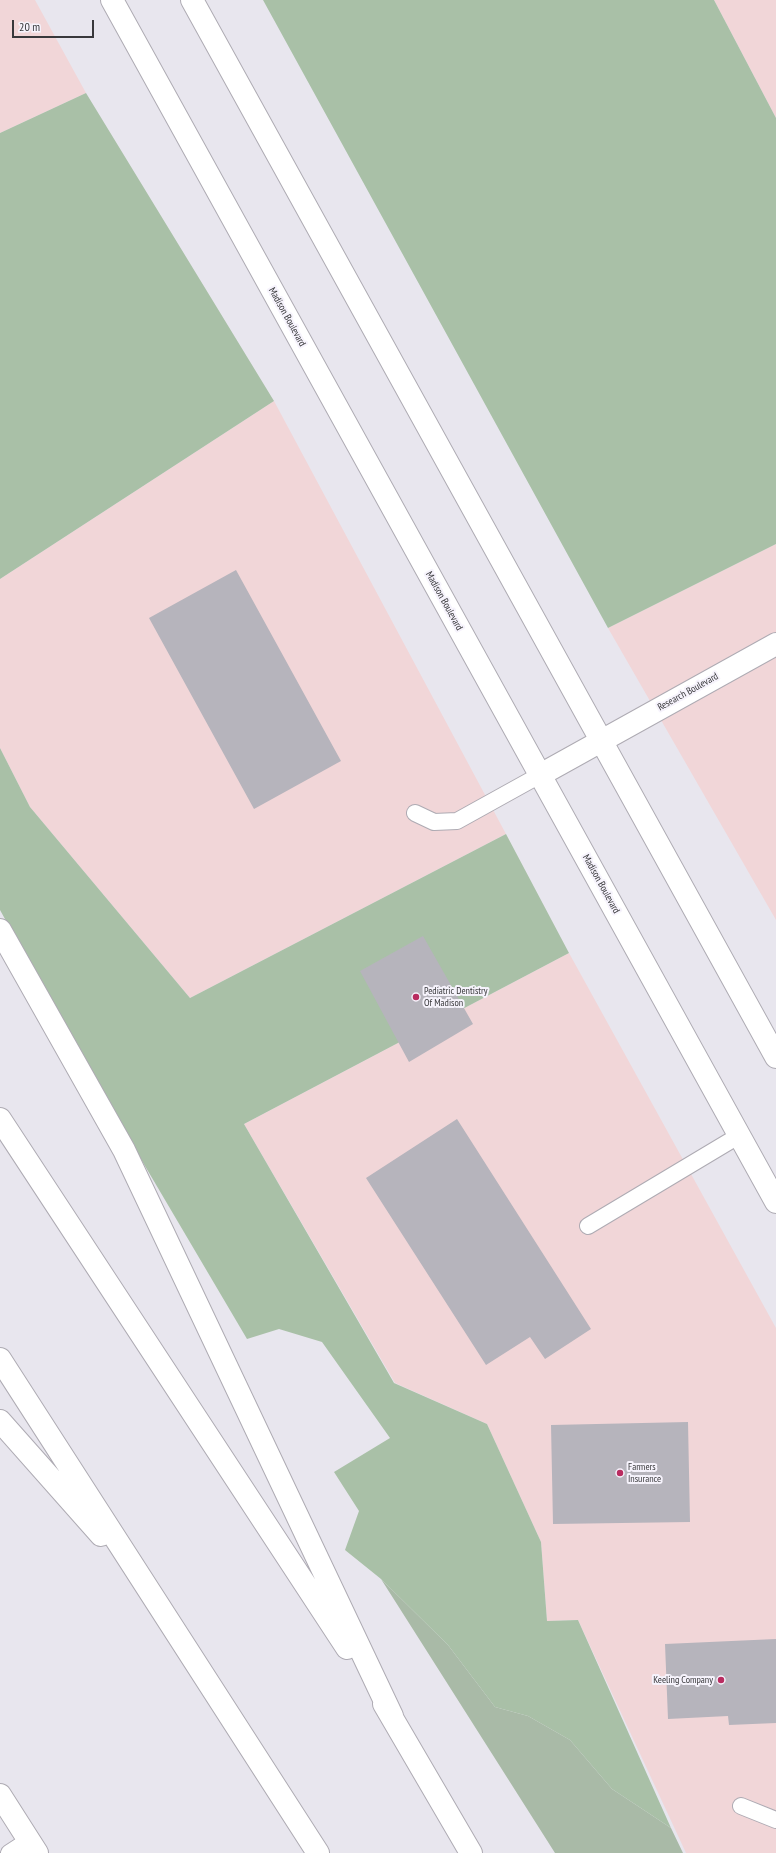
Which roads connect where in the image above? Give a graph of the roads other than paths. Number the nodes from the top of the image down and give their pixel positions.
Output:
1 (112, 0) edge
2 (192, 0) edge
3 (776, 644) edge
4 (601, 741) junction
5 (540, 775) junction
6 (415, 813) dead end
7 (0, 930) edge
8 (776, 1057) edge
9 (0, 1119) edge
10 (740, 1136) junction
11 (776, 1202) edge
12 (588, 1226) dead end
13 (0, 1358) edge
14 (0, 1421) edge
15 (149, 1589) junction
16 (392, 1716) junction
17 (0, 1795) edge
18 (740, 1806) dead end
19 (776, 1820) edge
20 (33, 1847) edge
21 (9, 1853) edge
22 (318, 1853) edge
23 (471, 1853) edge

1 - 5 main road, Madison Boulevard
2 - 4 main road
3 - 4 main road, Research Boulevard
4 - 5 main road, Research Boulevard
4 - 8 main road
5 - 6 lane
5 - 10 main road, Madison Boulevard
7 - 16 main road
9 - 16 main road
10 - 11 main road, Madison Boulevard
10 - 12 lane
13 - 15 main road
14 - 15 main road
15 - 22 main road
16 - 23 main road
17 - 20 main road
18 - 19 lane
20 - 21 lane

